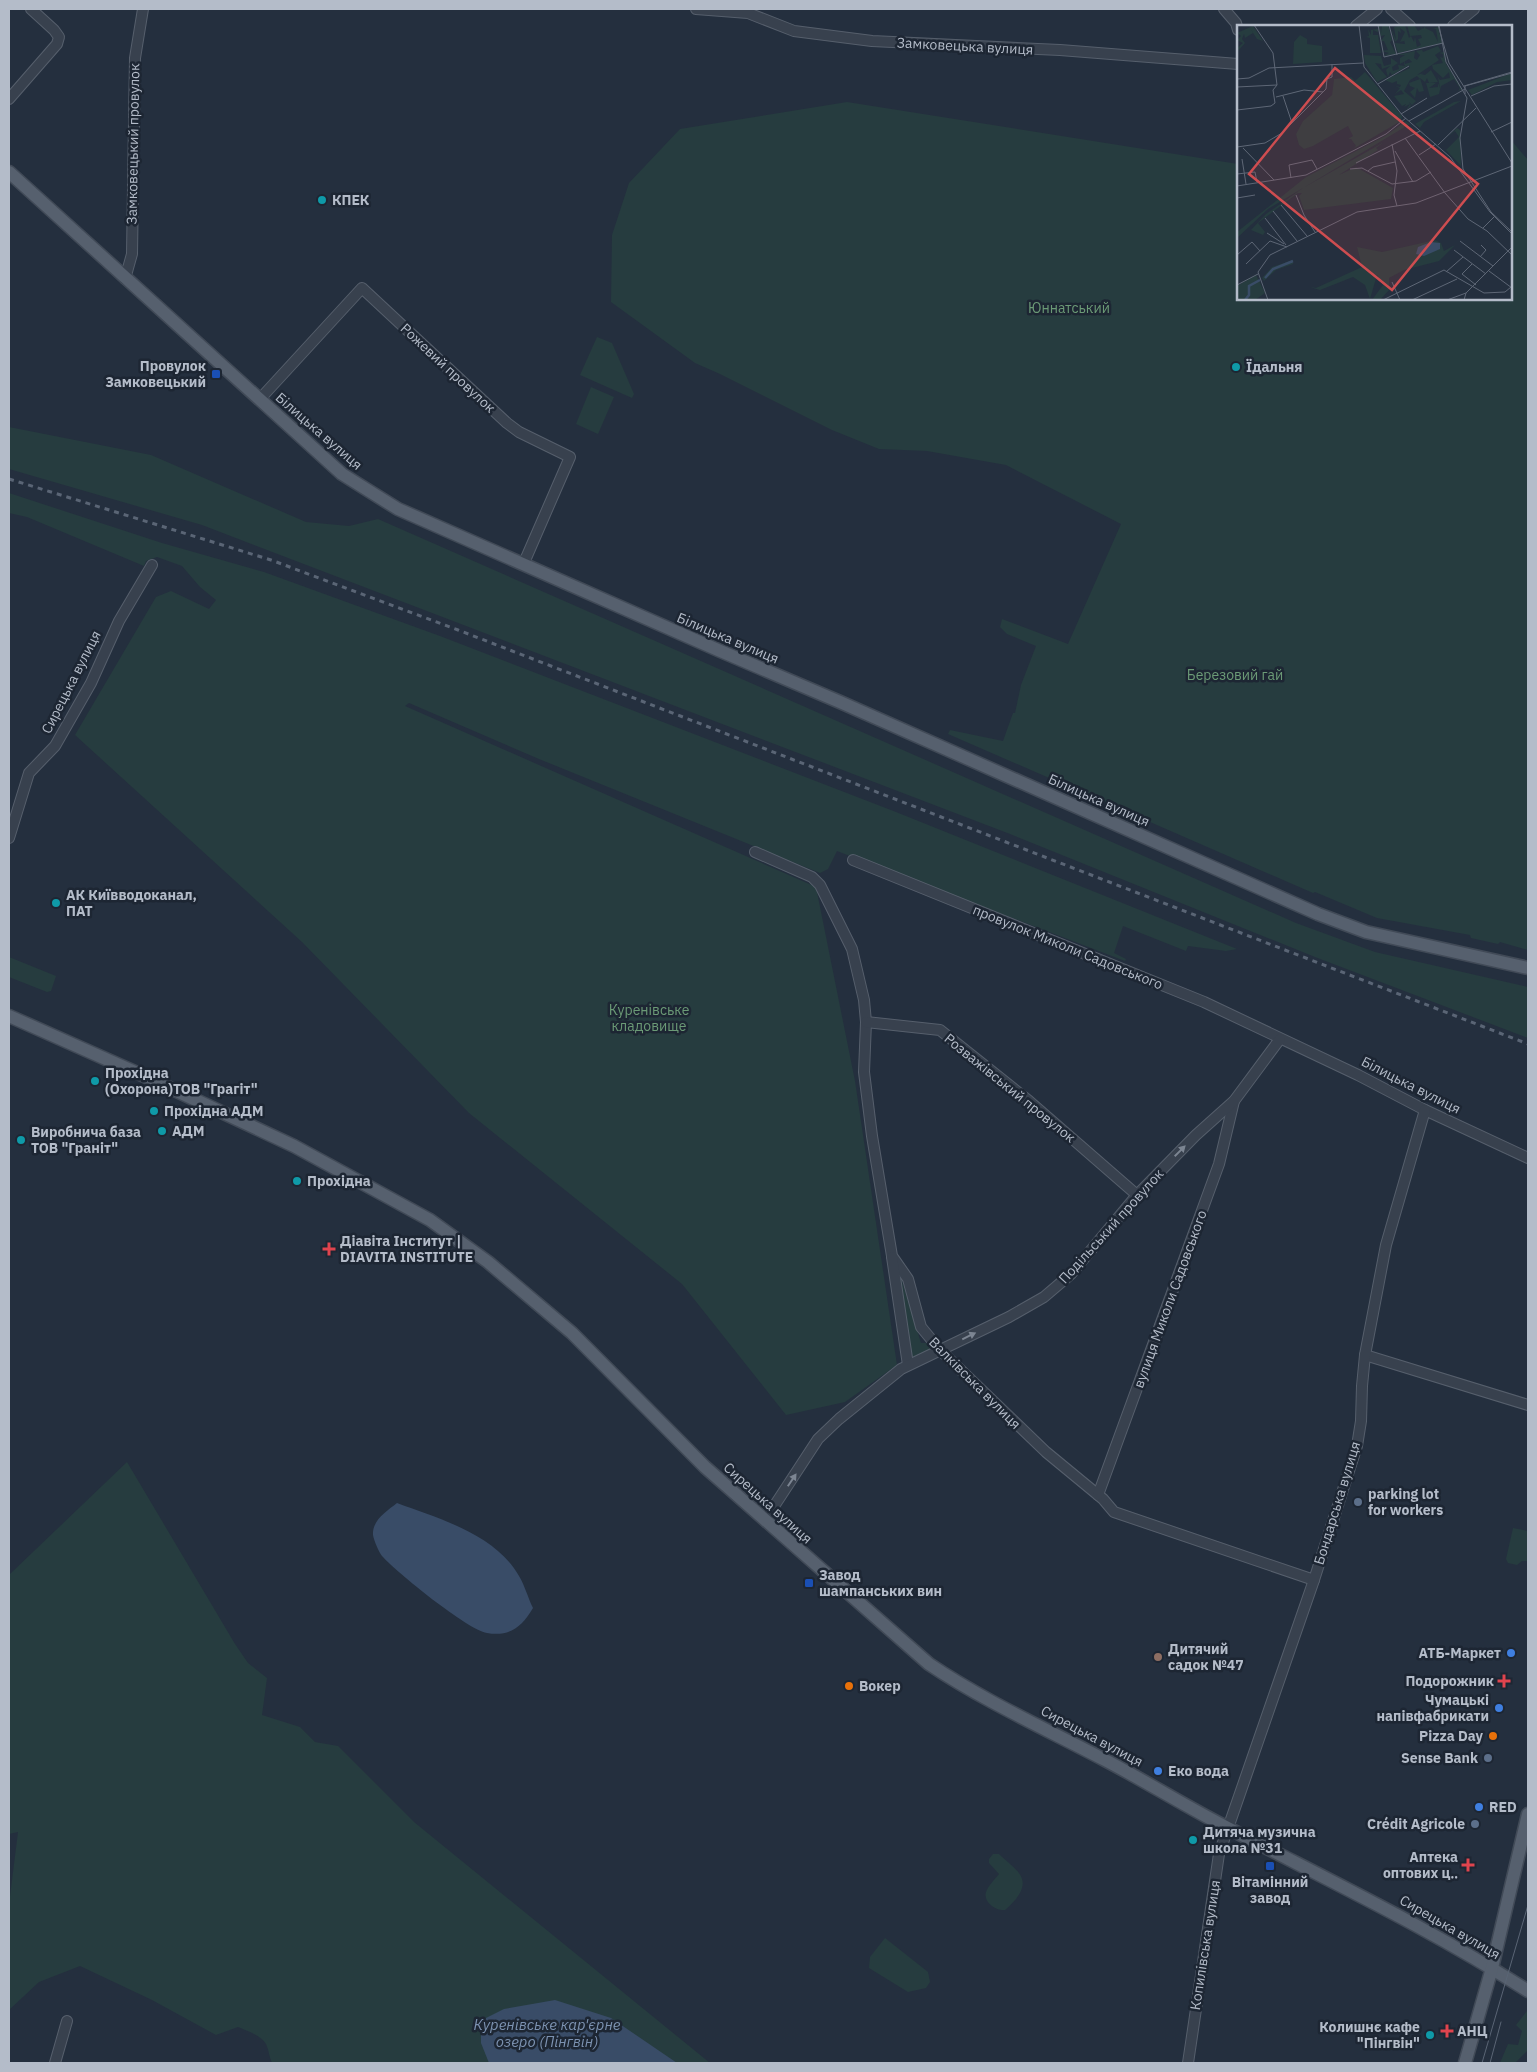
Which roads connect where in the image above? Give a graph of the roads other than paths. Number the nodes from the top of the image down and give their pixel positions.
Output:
1 (31, 9) edge
2 (143, 9) edge
3 (696, 9) edge
4 (1224, 9) edge
5 (1377, 9) edge
6 (1391, 9) edge
7 (1474, 9) edge
8 (752, 11) edge
9 (1357, 25) edge
10 (1409, 25) edge
11 (1455, 25) edge
12 (1237, 26) edge
13 (1237, 64) edge
14 (9, 99) edge
15 (9, 172) edge
16 (126, 279) junction
17 (259, 400) junction
18 (152, 565) dead end
19 (523, 565) junction
20 (9, 838) edge
21 (756, 852) dead end
22 (853, 860) dead end
23 (1528, 968) edge
24 (9, 1016) edge
25 (866, 1022) junction
26 (1280, 1039) junction
27 (1234, 1101) junction
28 (1425, 1110) junction
29 (1528, 1158) edge
30 (1137, 1195) junction
31 (892, 1256) junction
32 (940, 1350) junction
33 (1366, 1354) junction
34 (908, 1365) junction
35 (1528, 1405) edge
36 (1098, 1494) junction
37 (764, 1520) junction
38 (1314, 1580) junction
39 (1528, 1814) edge
40 (1228, 1829) junction
41 (1492, 1968) junction
42 (1528, 1991) edge
43 (67, 2021) dead end
44 (55, 2063) edge
45 (1188, 2063) edge
46 (1465, 2063) edge

1 - 14 street
2 - 16 street, Замковецький провулок
3 - 8 street, Замковецька вулиця
4 - 12 street
5 - 9 street
6 - 10 street
7 - 11 street
8 - 13 street, Замковецька вулиця
15 - 16 main road, Білицька вулиця
16 - 17 main road, Білицька вулиця
17 - 19 main road, Білицька вулиця
17 - 19 street, Рожевий провулок
18 - 20 street, Сирецька вулиця
19 - 23 main road, Білицька вулиця
21 - 25 street, Валківська вулиця
22 - 26 street, провулок Миколи Садовського
24 - 37 main road, Сирецька вулиця
25 - 30 street, Розважівський провулок
25 - 31 street, Валківська вулиця
26 - 27 street, Подільський провулок
26 - 28 street, Білицька вулиця
30 -> 27 street, Подільський провулок
27 - 36 street, вулиця Миколи Садовського
28 - 29 street, Білицька вулиця
28 - 33 street, Бондарська вулиця
32 -> 30 street, Подільський провулок
31 - 32 street, Валківська вулиця
31 - 34 street
32 - 34 street, Подільський провулок
32 - 36 street, Валківська вулиця
33 - 35 street
33 - 38 street, Бондарська вулиця
37 -> 34 street, Подільський провулок
36 - 38 street, Валківська вулиця
37 - 40 main road, Сирецька вулиця
38 - 40 street, Бондарська вулиця
39 - 41 main road
40 - 41 main road, Сирецька вулиця
40 - 45 street, Копилівська вулиця
41 - 42 main road, Сирецька вулиця
41 - 46 main road
43 - 44 street

